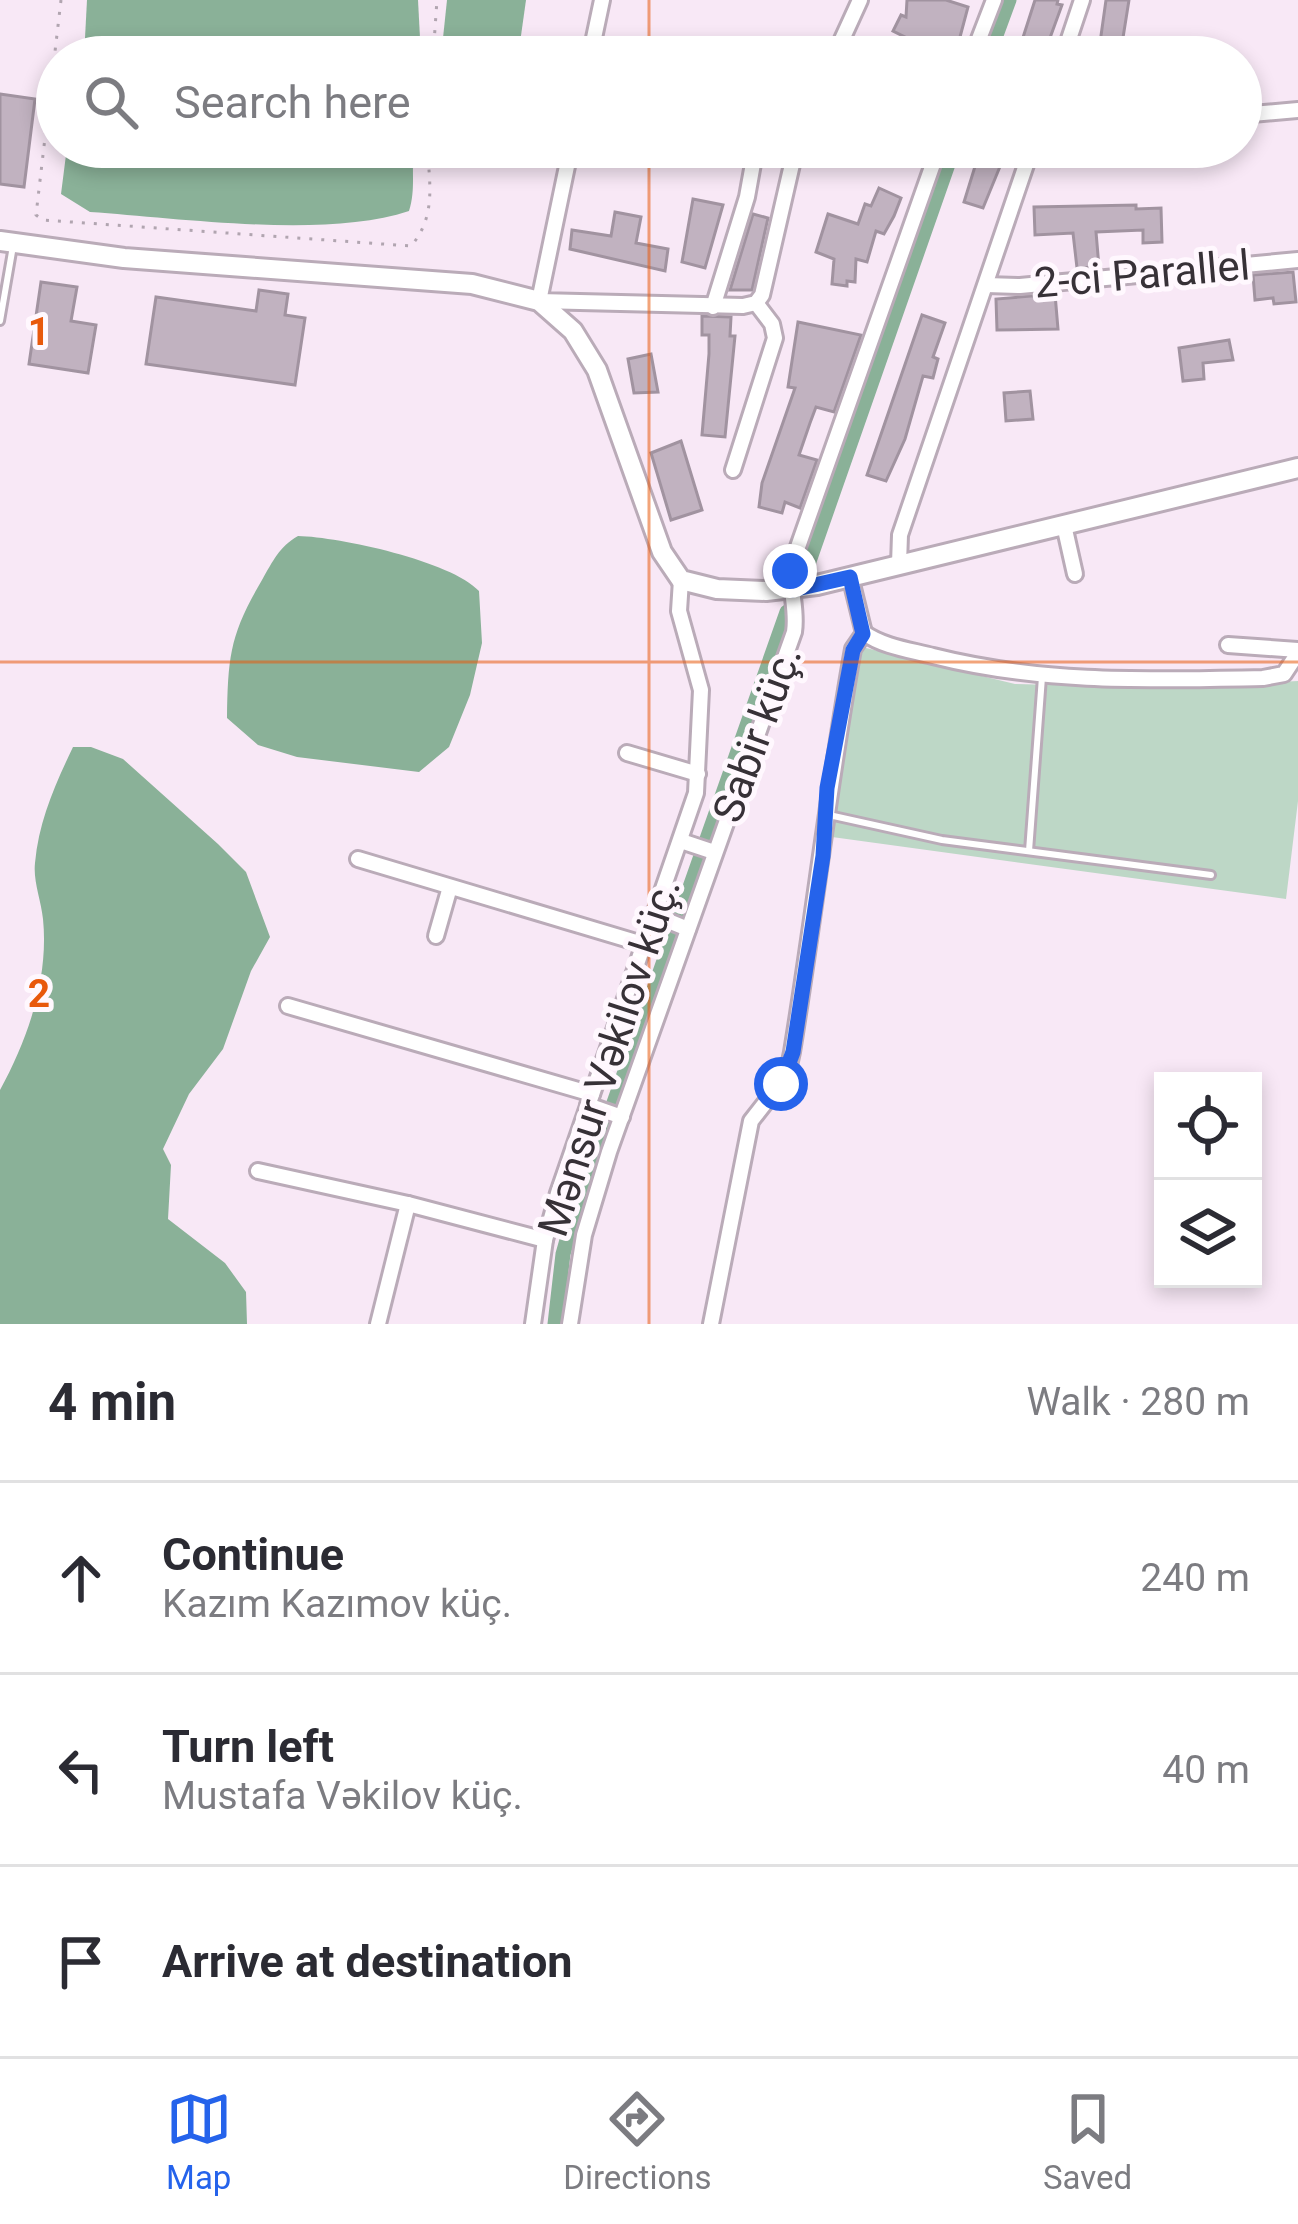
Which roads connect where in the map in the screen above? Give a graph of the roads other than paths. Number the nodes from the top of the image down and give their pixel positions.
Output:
1 (602, 0) edge
2 (860, 0) edge
3 (994, 0) edge
4 (1082, 0) edge
5 (594, 36) edge
6 (844, 36) edge
7 (980, 36) edge
8 (1070, 36) edge
9 (1298, 110) edge
10 (1262, 114) edge
11 (568, 168) edge
12 (752, 168) edge
13 (791, 168) edge
14 (932, 168) edge
15 (1026, 168) edge
16 (7, 242) edge
17 (1298, 260) edge
18 (986, 285) junction
19 (539, 301) junction
20 (756, 303) junction
21 (713, 307) junction
22 (0, 321) edge
23 (1298, 469) edge
24 (733, 470) dead end
25 (1064, 525) junction
26 (899, 565) junction
27 (1075, 574) dead end
28 (850, 577) junction
29 (681, 580) junction
30 (792, 590) junction
31 (863, 634) junction
32 (1228, 645) dead end
33 (1298, 652) edge
34 (1042, 677) junction
35 (627, 753) dead end
36 (698, 774) junction
37 (826, 814) junction
38 (680, 841) junction
39 (1029, 850) junction
40 (714, 852) junction
41 (358, 859) dead end
42 (1211, 875) dead end
43 (450, 886) junction
44 (656, 916) junction
45 (688, 929) junction
46 (436, 936) dead end
47 (646, 945) junction
48 (288, 1006) dead end
49 (590, 1100) junction
50 (622, 1117) junction
51 (258, 1171) dead end
52 (408, 1204) junction
53 (545, 1240) junction
54 (378, 1324) edge
55 (533, 1324) edge
56 (570, 1324) edge
57 (711, 1324) edge

1 - 5 street
2 - 6 street
3 - 7 street
4 - 8 street
9 - 10 street
11 - 19 street
12 - 21 street
13 - 20 street
14 - 30 street, Sabir küç.
15 - 18 street
16 - 19 street
16 - 22 lane
17 - 18 street, 2-ci Parallel
18 - 26 street
19 - 21 street
19 - 29 street
20 - 21 street
20 - 24 street
23 - 25 street
25 - 26 street
25 - 27 street
26 - 28 street
28 - 30 street
28 - 31 street
29 - 30 street
29 - 36 street, Mənsur Vəkilov küç.
30 - 40 street, Sabir küç.
31 - 34 street
31 - 37 street
32 - 33 street
33 - 34 street
34 - 39 lane
35 - 36 street
36 - 38 street, Mənsur Vəkilov küç.
37 - 39 lane
37 - 57 street
38 - 40 street
38 - 44 street, Mənsur Vəkilov küç.
39 - 42 lane
40 - 45 street, Sabir küç.
41 - 43 street
43 - 46 street
43 - 47 street
44 - 45 street
44 - 47 street, Mənsur Vəkilov küç.
45 - 50 street, Sabir küç.
47 - 49 street, Mənsur Vəkilov küç.
48 - 49 street
49 - 50 street
49 - 53 street, Mənsur Vəkilov küç.
50 - 56 street, Sabir küç.
51 - 52 street
52 - 53 street
52 - 54 street
53 - 55 street, Mənsur Vəkilov küç.

